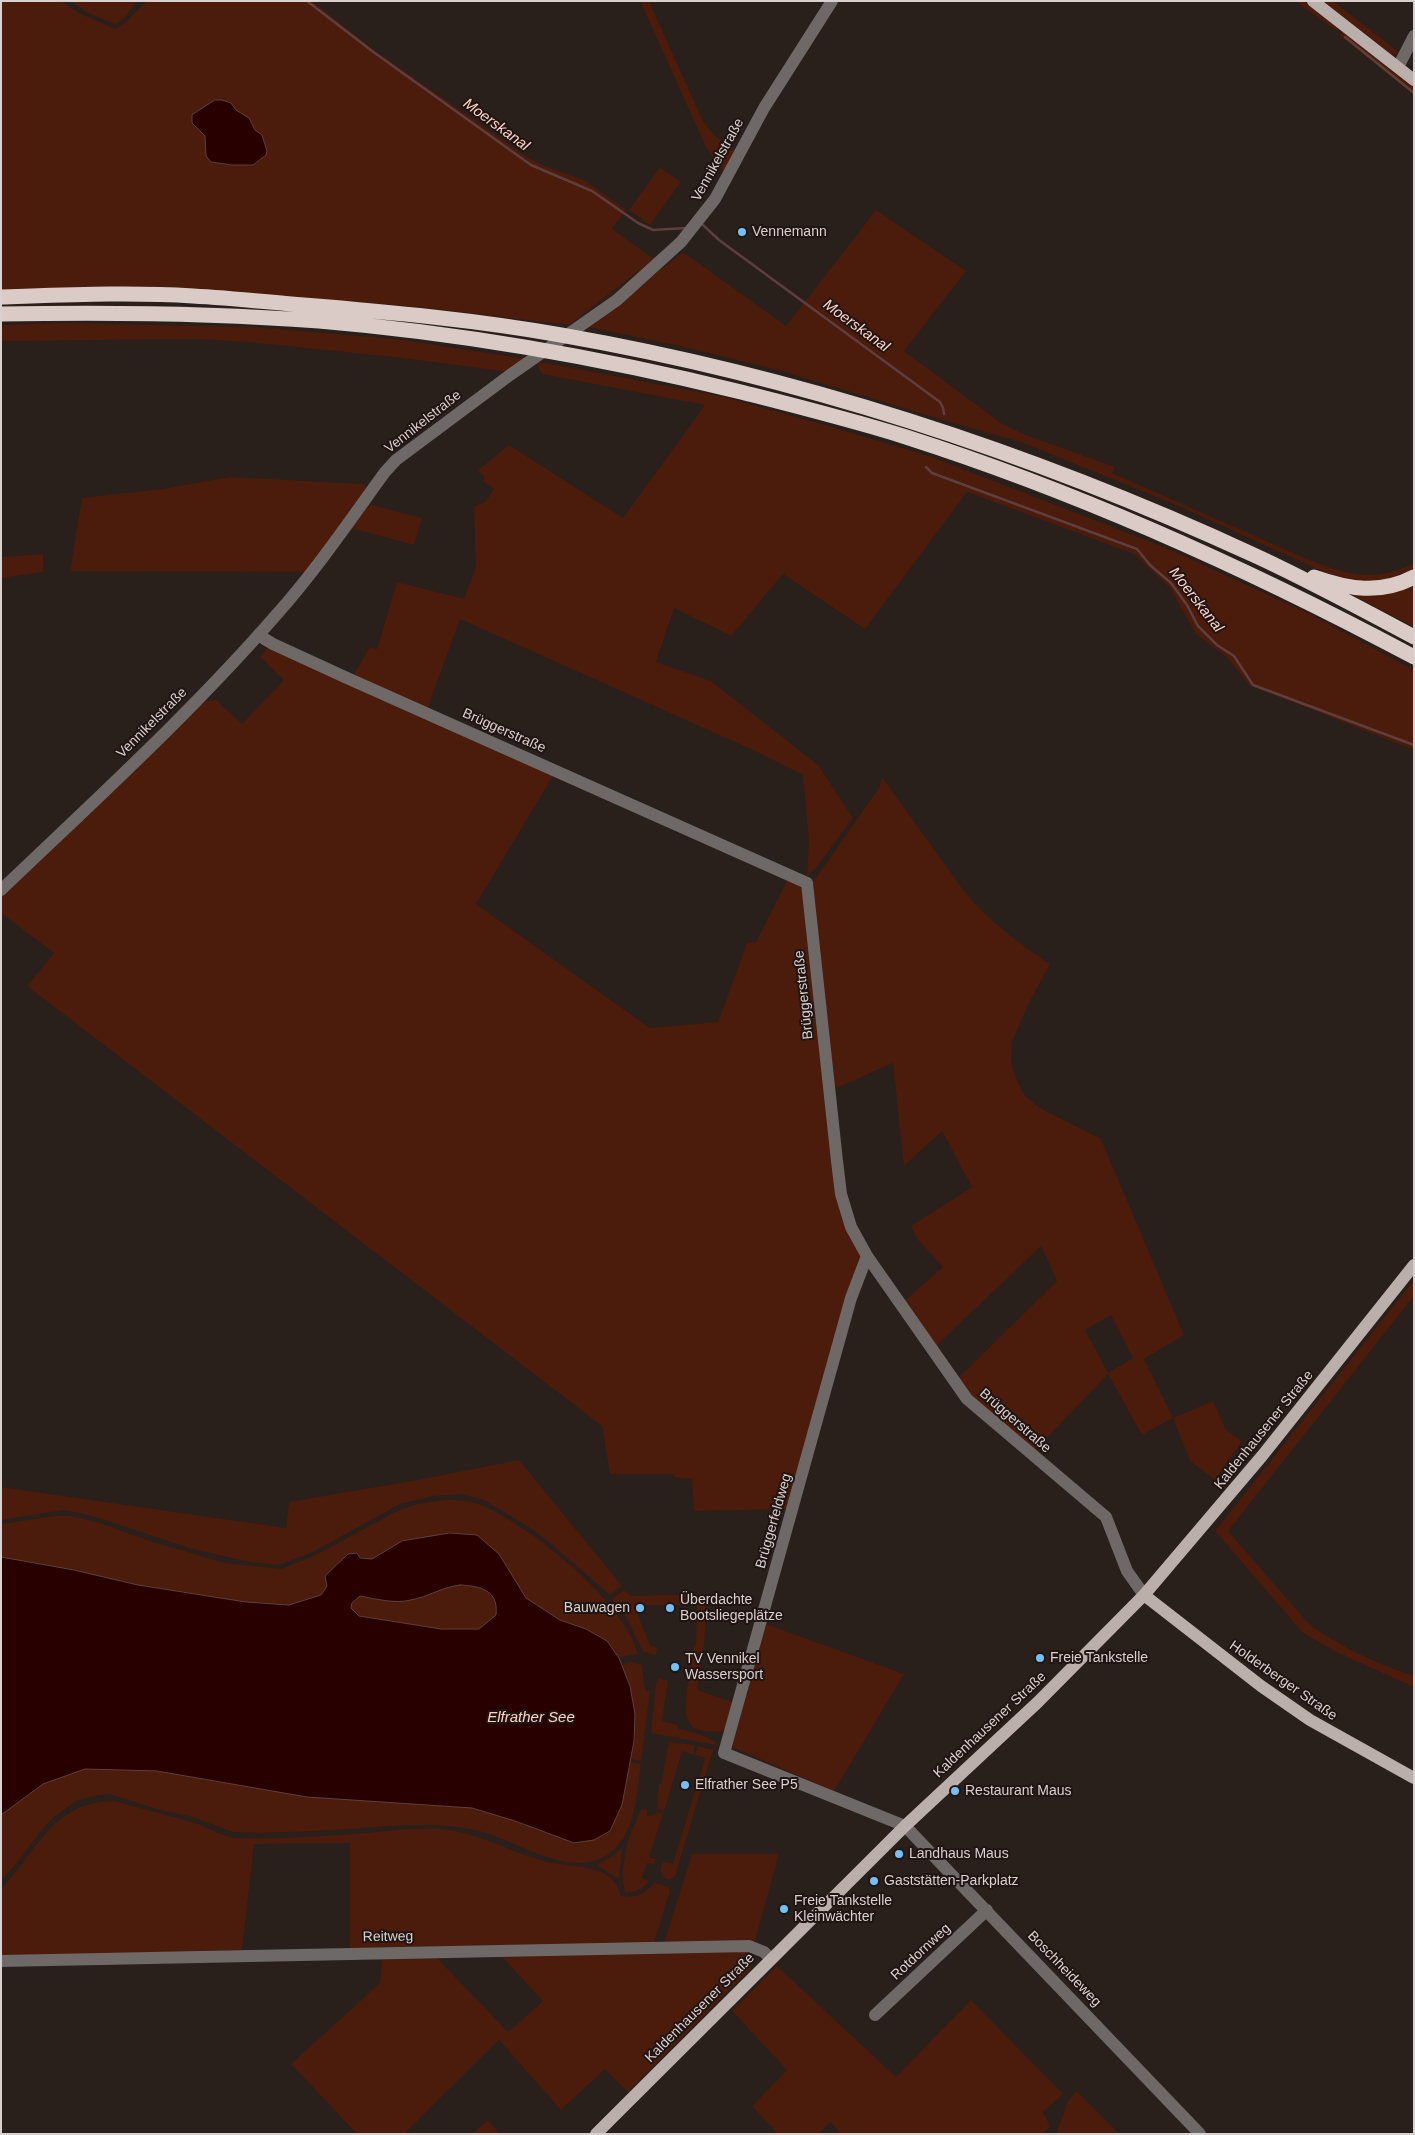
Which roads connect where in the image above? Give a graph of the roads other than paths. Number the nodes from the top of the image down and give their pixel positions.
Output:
1 (832, 1) edge
2 (1313, 1) edge
3 (1414, 36) edge
4 (1398, 67) junction
5 (1414, 80) edge
6 (1, 297) edge
7 (1, 314) edge
8 (1258, 557) junction
9 (1414, 577) edge
10 (258, 635) junction
11 (1414, 637) edge
12 (1414, 657) edge
13 (1, 890) edge
14 (866, 1256) junction
15 (1414, 1265) edge
16 (1144, 1595) junction
17 (1414, 1778) edge
18 (905, 1826) junction
19 (987, 1910) junction
20 (771, 1958) junction
21 (1, 1961) edge
22 (875, 2015) dead end
23 (596, 2134) edge
24 (1200, 2134) edge

1 - 10 street, Vennikelstraße
2 - 4 main road
3 - 4 street
4 - 5 main road
6 - 8 highway
7 - 12 highway
8 - 9 highway
8 - 11 highway
10 - 13 street, Vennikelstraße
10 - 14 street, Brüggerstraße
14 - 16 street, Brüggerstraße
14 - 18 street, Brüggerfeldweg
15 - 16 main road, Kaldenhausener Straße
16 - 17 main road, Holderberger Straße
16 - 18 main road, Kaldenhausener Straße
18 - 19 street, Boschheideweg
18 - 20 main road, Kaldenhausener Straße
19 - 22 street, Rotdornweg
19 - 24 street, Boschheideweg
20 - 21 street, Reitweg
20 - 23 main road, Kaldenhausener Straße

